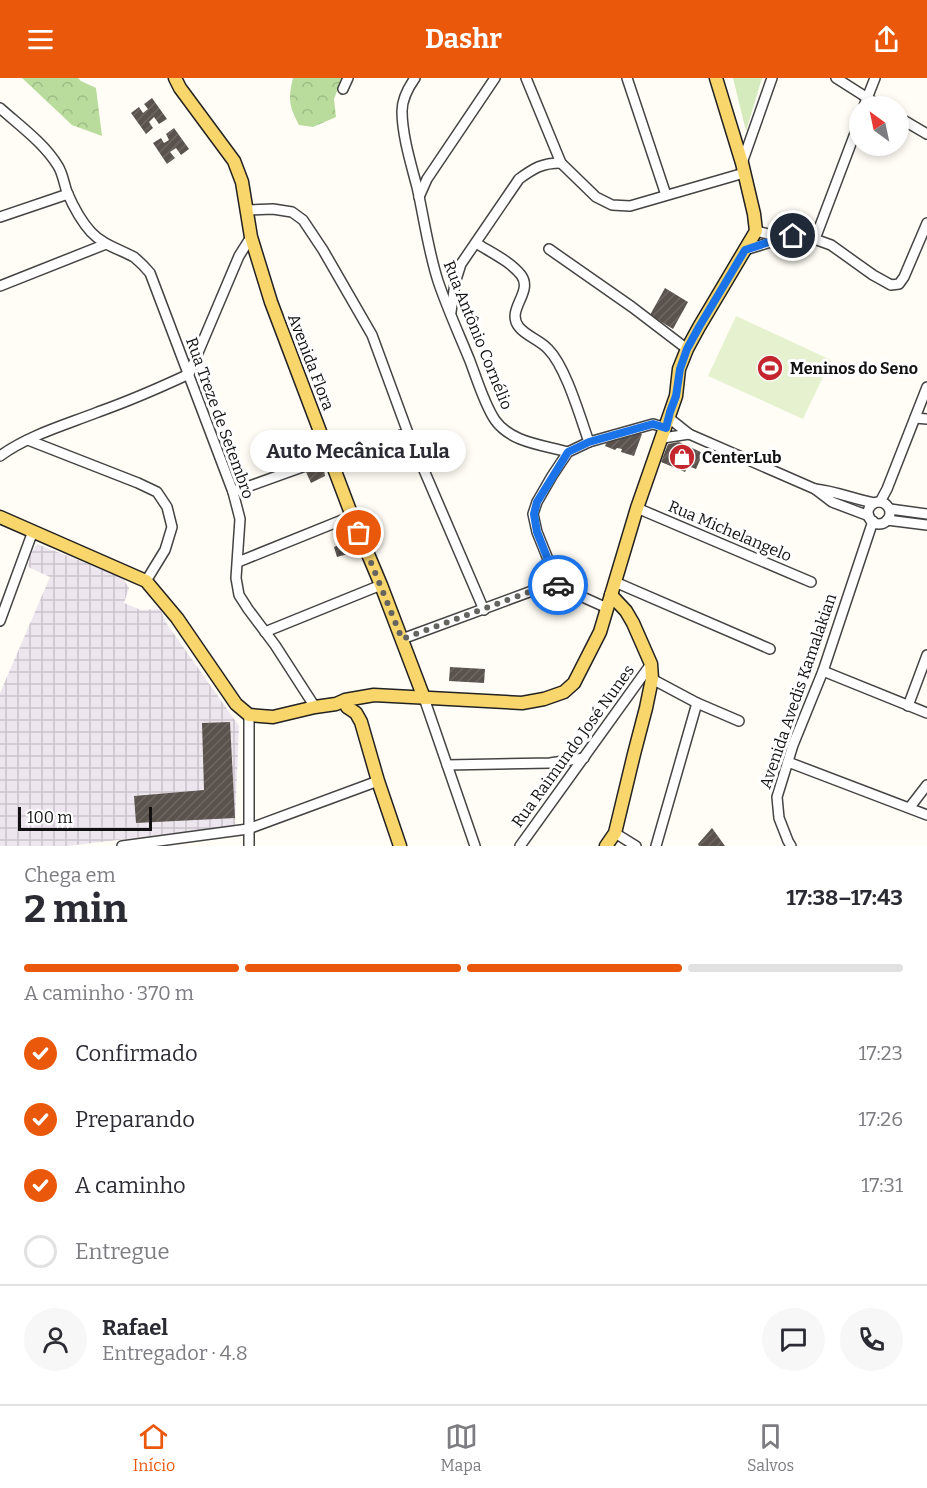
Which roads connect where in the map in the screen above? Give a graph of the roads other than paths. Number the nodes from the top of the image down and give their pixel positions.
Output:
1 (175, 78) edge
2 (348, 78) edge
3 (415, 78) edge
4 (495, 78) edge
5 (526, 78) edge
6 (627, 78) edge
7 (716, 78) edge
8 (772, 78) edge
9 (836, 78) edge
10 (874, 78) edge
11 (343, 89) dead end
12 (858, 96) edge
13 (868, 96) edge
14 (1, 110) edge
15 (909, 123) edge
16 (927, 134) edge
17 (849, 149) edge
18 (561, 163) junction
19 (743, 168) junction
20 (68, 194) junction
21 (666, 195) junction
22 (419, 197) junction
23 (246, 210) junction
24 (0, 217) edge
25 (927, 223) edge
26 (756, 231) junction
27 (251, 237) junction
28 (784, 237) junction
29 (815, 239) junction
30 (476, 243) junction
31 (105, 244) junction
32 (549, 249) dead end
33 (745, 250) junction
34 (0, 285) edge
35 (451, 313) junction
36 (687, 349) junction
37 (189, 374) junction
38 (927, 387) edge
39 (915, 418) junction
40 (927, 419) edge
41 (666, 428) junction
42 (408, 434) junction
43 (689, 434) junction
44 (28, 440) junction
45 (589, 442) junction
46 (345, 452) dead end
47 (568, 452) junction
48 (0, 456) edge
49 (330, 457) junction
50 (815, 489) junction
51 (232, 492) junction
52 (854, 499) junction
53 (882, 504) junction
54 (638, 508) junction
55 (850, 509) junction
56 (916, 513) junction
57 (927, 514) edge
58 (352, 516) junction
59 (0, 517) edge
60 (873, 520) junction
61 (887, 520) junction
62 (914, 524) junction
63 (927, 525) edge
64 (33, 531) junction
65 (238, 562) junction
66 (146, 581) junction
67 (615, 582) junction
68 (811, 582) dead end
69 (381, 585) junction
70 (560, 589) junction
71 (611, 595) junction
72 (607, 608) junction
73 (484, 610) junction
74 (0, 621) edge
75 (265, 632) junction
76 (402, 639) junction
77 (770, 649) dead end
78 (927, 655) edge
79 (651, 664) junction
80 (823, 671) junction
81 (652, 679) junction
82 (424, 698) junction
83 (369, 700) junction
84 (697, 703) junction
85 (341, 705) junction
86 (315, 706) junction
87 (908, 706) junction
88 (927, 713) edge
89 (249, 716) junction
90 (739, 721) dead end
91 (361, 722) junction
92 (584, 758) junction
93 (788, 762) junction
94 (447, 765) junction
95 (378, 781) junction
96 (927, 785) edge
97 (910, 807) junction
98 (927, 814) edge
99 (248, 830) junction
100 (615, 833) junction
101 (122, 846) edge
102 (249, 846) edge
103 (399, 846) edge
104 (475, 846) edge
105 (520, 846) edge
106 (606, 846) edge
107 (636, 846) edge
108 (656, 846) edge
109 (791, 846) edge

1 - 23 main road, Avenida Flora
2 - 11 street
3 - 22 street, Rua Antônio Cornélio
4 - 22 street
5 - 18 street
6 - 21 street
7 - 19 main road
8 - 19 street
9 - 12 street
10 - 13 street
14 - 20 street, Rua Treze de Setembro
15 - 16 street
17 - 29 street
18 - 21 street
18 - 30 street
19 - 21 street
19 - 26 main road
20 - 24 street
20 - 31 street, Rua Treze de Setembro
22 - 35 street, Rua Antônio Cornélio
23 - 27 main road, Avenida Flora
23 - 42 street
25 - 29 street
26 - 28 street
26 - 33 main road
27 - 37 street
27 - 49 main road, Avenida Flora
28 - 29 street
28 - 33 street
30 - 35 street
30 - 45 street
31 - 34 street
31 - 37 street, Rua Treze de Setembro
32 - 36 street
33 - 36 main road
35 - 47 street, Rua Antônio Cornélio
36 - 41 main road
37 - 44 street
37 - 51 street, Rua Treze de Setembro
38 - 39 street
39 - 40 street
39 - 53 street
41 - 43 street
41 - 43 street
41 - 45 street
41 - 54 main road
42 - 46 street
42 - 73 street
43 - 50 street
44 - 48 street
44 - 66 street
45 - 47 street
47 - 70 street
49 - 51 street
49 - 58 main road, Avenida Flora
50 - 52 street
50 - 55 street
51 - 65 street, Rua Treze de Setembro
52 - 53 street
52 - 55 street
53 - 56 street
53 - 60 street, Avenida Avedis Kamalakian
53 - 61 street
54 - 67 main road
54 - 68 street, Rua Michelangelo
55 - 60 street
56 - 57 street
56 - 62 street
58 - 65 street
58 - 69 main road, Avenida Flora
59 - 64 main road
60 - 61 street
60 - 80 street, Avenida Avedis Kamalakian
61 - 62 street
62 - 63 street
64 - 66 main road
64 - 74 street
65 - 75 street, Rua Treze de Setembro
66 - 89 main road
67 - 71 main road
67 - 77 street
69 - 75 street
69 - 76 main road, Avenida Flora
70 - 72 street
70 - 73 street
71 - 72 main road
71 - 79 main road
72 - 82 main road
73 - 76 street
75 - 86 street, Rua Treze de Setembro
76 - 82 main road, Avenida Flora
78 - 87 street
79 - 81 main road
79 - 92 street, Rua Raimundo José Nunes
80 - 87 street
80 - 93 street, Avenida Avedis Kamalakian
81 - 84 street
81 - 100 main road
82 - 83 main road
82 - 94 street
83 - 85 main road
83 - 91 main road
84 - 90 street
84 - 108 street
85 - 86 main road
85 - 91 main road
86 - 89 main road
87 - 88 street
89 - 99 street
91 - 95 main road
92 - 94 street
92 - 105 street, Rua Raimundo José Nunes
93 - 97 street
93 - 109 street, Avenida Avedis Kamalakian
94 - 104 street
95 - 99 street
95 - 103 main road
96 - 97 street
97 - 98 street
99 - 101 street
99 - 102 street
100 - 106 main road
100 - 107 street

